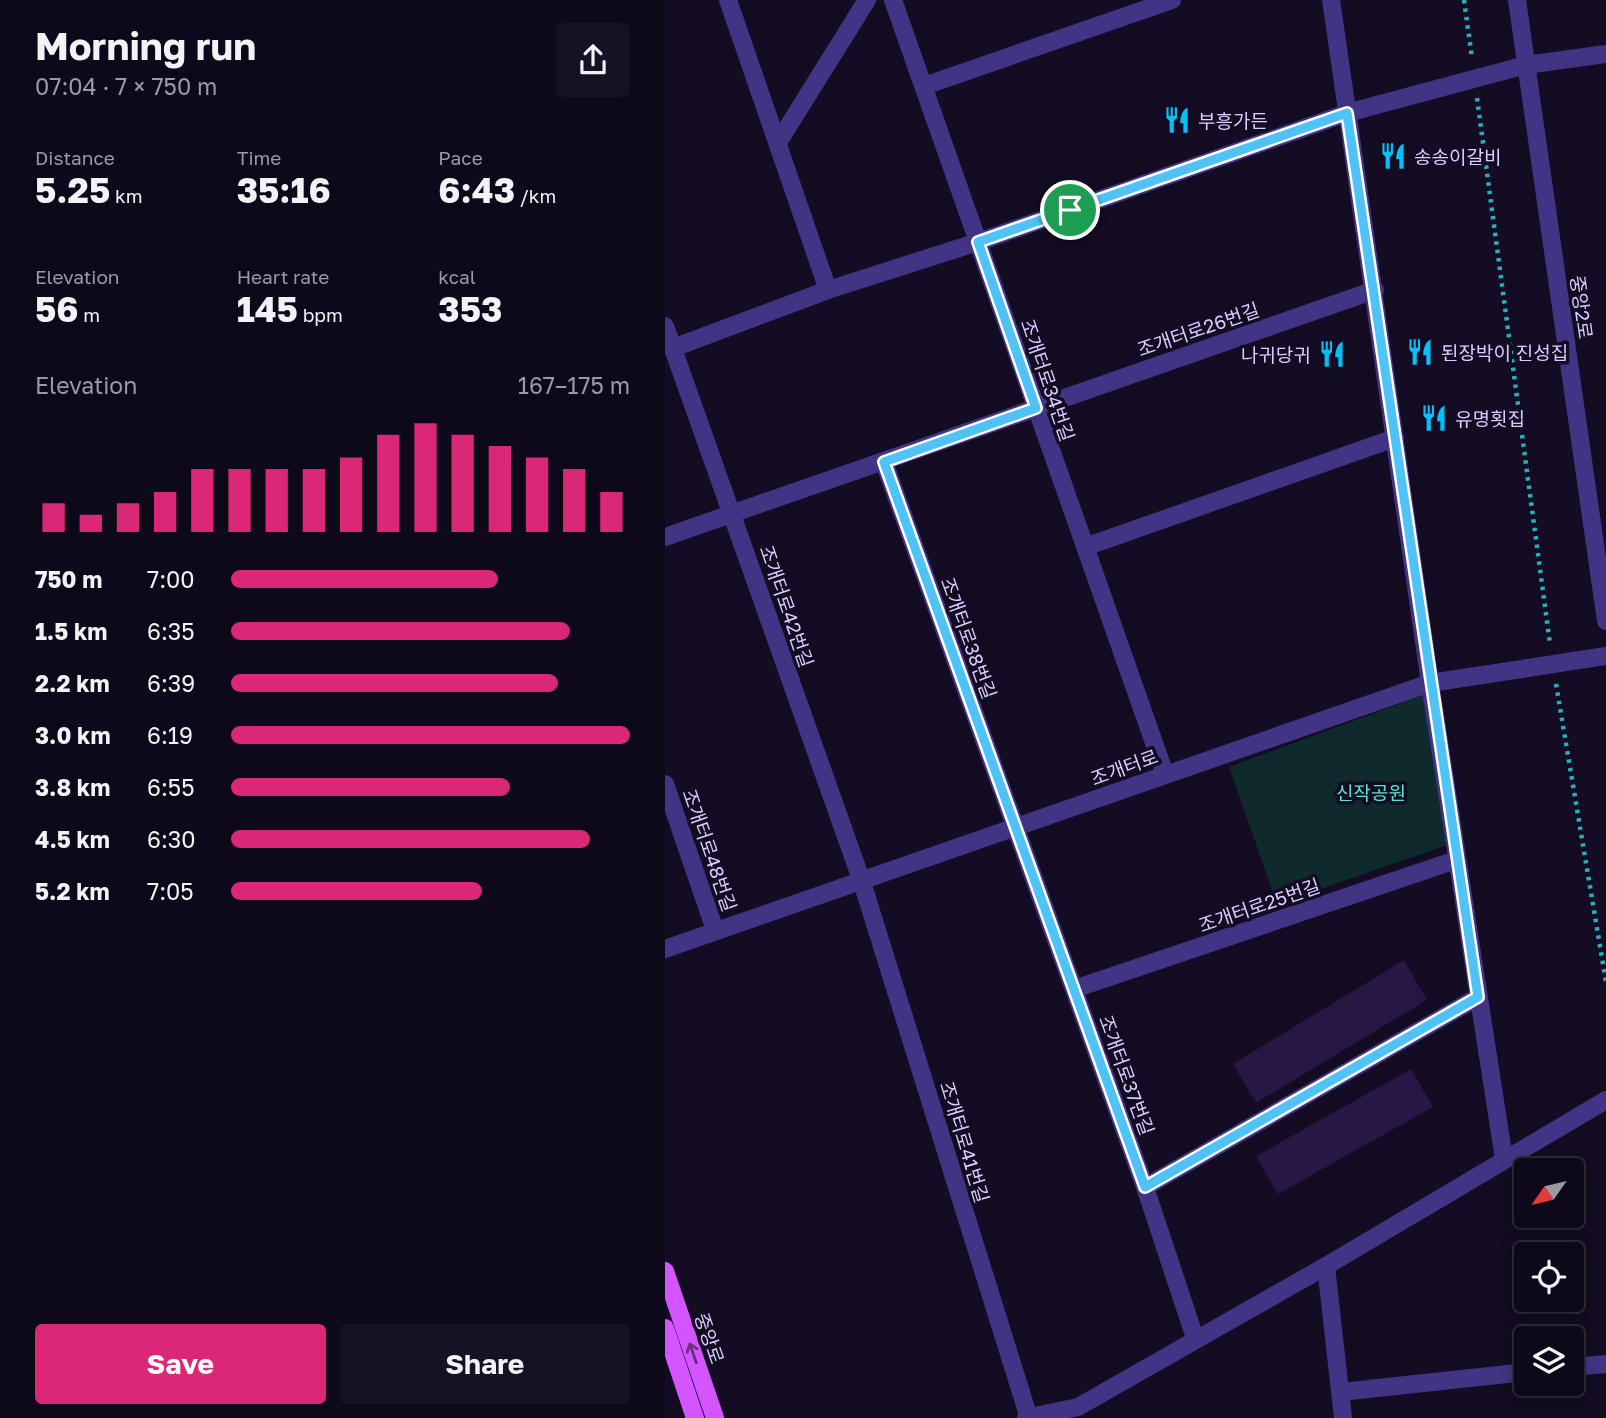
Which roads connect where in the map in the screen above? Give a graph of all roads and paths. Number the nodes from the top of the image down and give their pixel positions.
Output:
1 (727, 0) edge
2 (867, 0) edge
3 (893, 0) edge
4 (1172, 0) edge
5 (1331, 0) edge
6 (1464, 0) edge
7 (1517, 0) edge
8 (1606, 54) edge
9 (1526, 65) junction
10 (1475, 79) junction
11 (925, 86) junction
12 (1347, 113) junction
13 (779, 141) junction
14 (978, 242) junction
15 (828, 290) junction
16 (1375, 290) junction
17 (665, 326) edge
18 (673, 348) junction
19 (1036, 408) junction
20 (1395, 438) junction
21 (884, 462) junction
22 (732, 513) junction
23 (665, 537) edge
24 (1085, 547) junction
25 (1606, 621) edge
26 (1606, 656) edge
27 (1552, 664) junction
28 (1430, 683) junction
29 (1165, 774) junction
30 (665, 784) edge
31 (1015, 828) junction
32 (1457, 860) junction
33 (861, 879) junction
34 (715, 930) junction
35 (665, 949) edge
36 (1606, 982) edge
37 (1074, 989) junction
38 (1478, 997) junction
39 (1606, 1100) edge
40 (1504, 1159) junction
41 (1145, 1187) junction
42 (1327, 1266) junction
43 (665, 1272) edge
44 (665, 1328) edge
45 (1195, 1338) junction
46 (1606, 1364) edge
47 (1584, 1366) edge
48 (1514, 1373) edge
49 (1341, 1392) junction
50 (695, 1418) edge
51 (715, 1418) edge
52 (1028, 1418) edge
53 (1343, 1418) edge

1 - 13 street
2 - 13 street
3 - 11 street, 조개터로34번길
4 - 11 street
5 - 12 street
6 - 10 path
7 - 9 street, 중앙2로
8 - 9 street
9 - 10 street
9 - 25 street, 중앙2로
10 - 12 street
10 - 27 path
11 - 14 street, 조개터로34번길
12 - 14 street
12 - 16 street
13 - 15 street
14 - 15 street
14 - 19 street, 조개터로34번길
15 - 18 street
16 - 19 street, 조개터로26번길
16 - 20 street
17 - 18 street, 조개터로42번길
18 - 22 street, 조개터로42번길
19 - 21 street
19 - 24 street, 조개터로34번길
20 - 24 street
20 - 28 street
21 - 22 street
21 - 31 street, 조개터로38번길
22 - 23 street
22 - 33 street, 조개터로42번길
24 - 29 street, 조개터로34번길
26 - 27 street, 조개터로
27 - 28 street, 조개터로
27 - 36 path
28 - 29 street, 조개터로
28 - 32 street
29 - 31 street, 조개터로
30 - 34 street, 조개터로48번길
31 - 33 street, 조개터로
31 - 37 street, 조개터로37번길
32 - 37 street, 조개터로25번길
32 - 38 street
33 - 34 street, 조개터로
33 - 52 street, 조개터로41번길
34 - 35 street, 조개터로
37 - 41 street, 조개터로37번길
38 - 40 street
38 - 41 street
39 - 40 street
40 - 42 street
41 - 45 street, 조개터로37번길
42 - 45 street
42 - 49 street
51 -> 43 main road, 중앙로
44 - 50 main road, 중앙로
45 - 52 street
46 - 47 street
48 - 49 street
49 - 53 street

